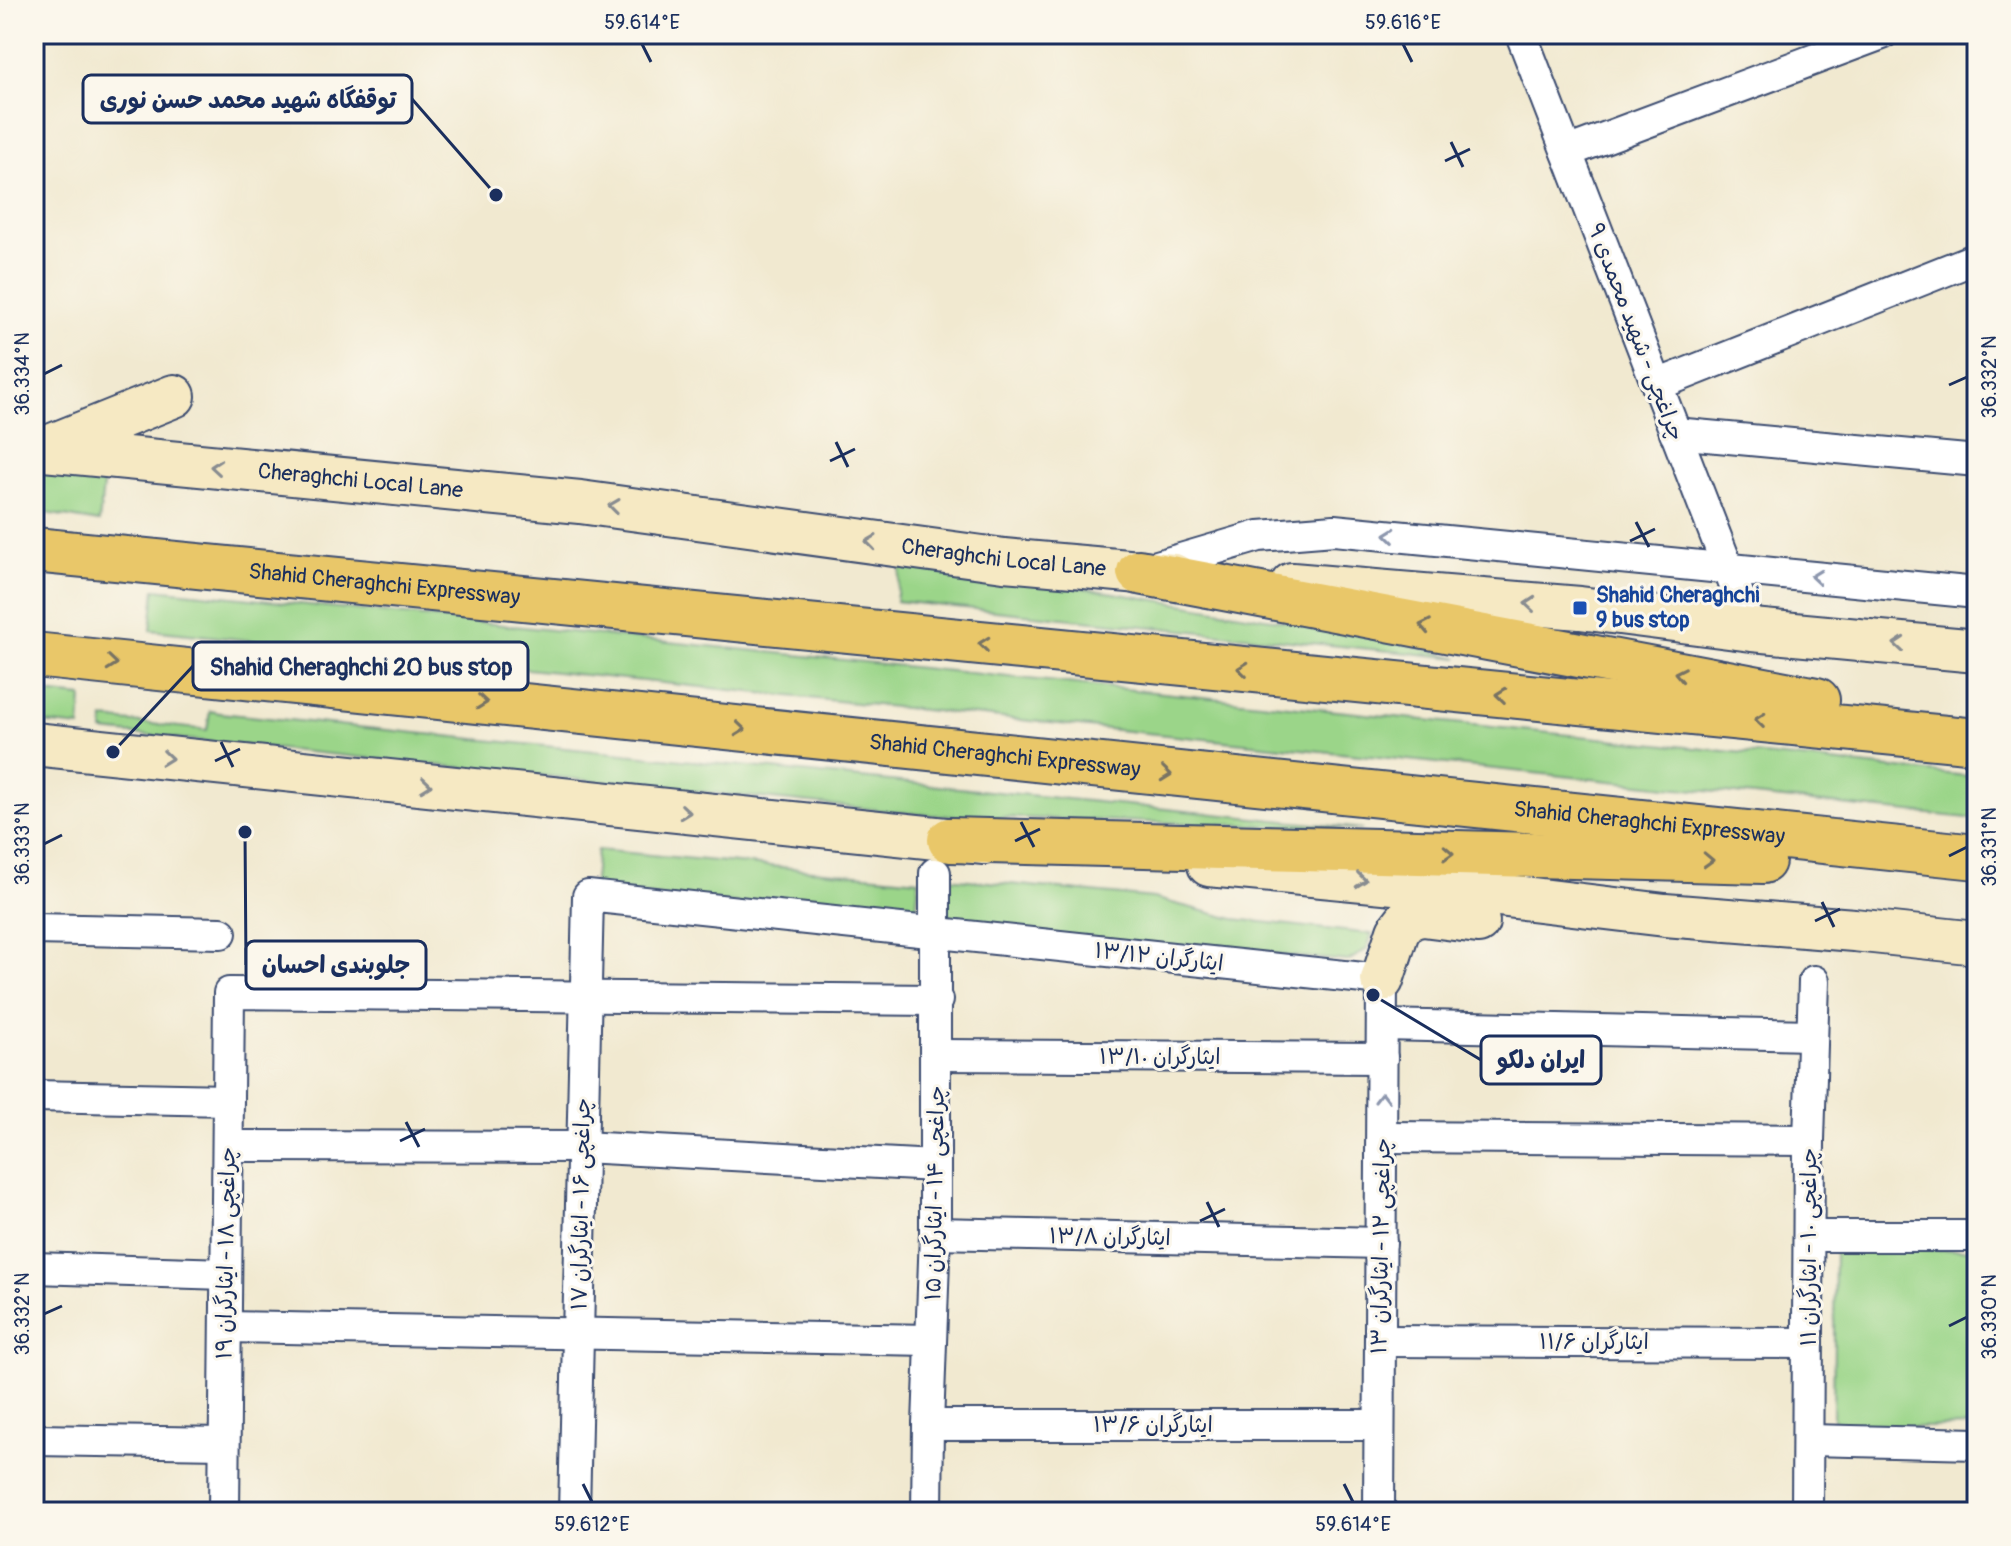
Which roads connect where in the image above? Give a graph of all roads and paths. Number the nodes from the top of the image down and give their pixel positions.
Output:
1 (1521, 34) edge
2 (1882, 34) edge
3 (1567, 152) junction
4 (1977, 258) edge
5 (1657, 385) junction
6 (174, 396) dead end
7 (1675, 433) junction
8 (37, 450) edge
9 (1977, 461) edge
10 (34, 533) edge
11 (34, 550) edge
12 (193, 566) junction
13 (1728, 568) junction
14 (1139, 572) junction
15 (1977, 593) edge
16 (1752, 630) junction
17 (1977, 651) edge
18 (34, 655) edge
19 (1977, 730) edge
20 (1977, 741) edge
21 (34, 744) edge
22 (943, 856) junction
23 (1977, 857) edge
24 (1977, 867) edge
25 (588, 896) joint
26 (1597, 907) junction
27 (34, 929) edge
28 (221, 933) dead end
29 (936, 934) junction
30 (1977, 943) edge
31 (1382, 980) junction
32 (1814, 981) dead end
33 (586, 998) junction
34 (937, 1000) junction
35 (1383, 1025) junction
36 (1810, 1035) junction
37 (937, 1055) junction
38 (1382, 1058) junction
39 (34, 1096) edge
40 (228, 1100) junction
41 (1382, 1137) junction
42 (1809, 1140) junction
43 (228, 1146) junction
44 (582, 1147) junction
45 (935, 1166) junction
46 (935, 1233) junction
47 (1810, 1236) junction
48 (1977, 1236) edge
49 (1381, 1243) junction
50 (34, 1268) edge
51 (226, 1274) junction
52 (226, 1327) junction
53 (578, 1332) junction
54 (931, 1340) junction
55 (1380, 1341) junction
56 (1808, 1343) junction
57 (928, 1425) junction
58 (1377, 1425) junction
59 (34, 1440) edge
60 (1809, 1440) junction
61 (224, 1443) junction
62 (1977, 1444) edge
63 (224, 1512) edge
64 (574, 1512) edge
65 (927, 1512) edge
66 (1379, 1512) edge
67 (1807, 1512) edge

1 - 3 street, ۹ چراغچی - شهید محمدی
2 - 3 street
3 - 5 street, ۹ چراغچی - شهید محمدی
4 - 5 street
5 - 7 street, ۹ چراغچی - شهید محمدی
6 - 8 main road
7 - 9 street
7 - 13 street, ۹ چراغچی - شهید محمدی
14 -> 8 main road, Cheraghchi Local Lane
10 - 12 highway
11 - 12 highway, Shahid Cheraghchi Expressway
20 -> 12 highway, Shahid Cheraghchi Expressway
13 -> 14 street
15 -> 13 street
13 - 16 street, ۹ چراغچی - شهید محمدی
16 -> 14 main road, Cheraghchi Local Lane
19 -> 14 highway
17 -> 16 main road, Cheraghchi Local Lane
18 -> 23 highway, Shahid Cheraghchi Expressway
21 -> 22 main road
22 -> 24 highway
22 -> 26 main road
22 - 29 street, چراغچی ۱۴ - ایثارگران ۱۵
25 - 29 street, ایثارگران ۱۳/۱۲
25 - 33 street, چراغچی ۱۶ - ایثارگران ۱۷
26 - 30 main road
26 - 31 main road
27 - 28 street
29 - 31 street, ایثارگران ۱۳/۱۲
29 - 34 street, چراغچی ۱۴ - ایثارگران ۱۵
31 - 35 street, چراغچی ۱۲ - ایثارگران ۱۳
32 - 36 street, چراغچی ۱۰ - ایثارگران ۱۱
33 - 34 street
33 - 40 street, چراغچی ۱۸ - ایثارگران ۱۹
33 - 44 street, چراغچی ۱۶ - ایثارگران ۱۷
34 - 37 street, چراغچی ۱۴ - ایثارگران ۱۵
35 - 36 street
35 - 38 street, چراغچی ۱۲ - ایثارگران ۱۳
36 - 42 street, چراغچی ۱۰ - ایثارگران ۱۱
37 - 38 street, ایثارگران ۱۳/۱۰
37 - 45 street, چراغچی ۱۴ - ایثارگران ۱۵
41 -> 38 street, چراغچی ۱۲ - ایثارگران ۱۳
39 - 40 street
40 - 43 street, چراغچی ۱۸ - ایثارگران ۱۹
41 - 42 street
41 - 49 street, چراغچی ۱۲ - ایثارگران ۱۳
42 - 47 street, چراغچی ۱۰ - ایثارگران ۱۱
43 - 44 street
43 - 51 street, چراغچی ۱۸ - ایثارگران ۱۹
44 - 45 street
44 - 53 street, چراغچی ۱۶ - ایثارگران ۱۷
45 - 46 street, چراغچی ۱۴ - ایثارگران ۱۵
46 - 49 street, ایثارگران ۱۳/۸
46 - 54 street, چراغچی ۱۴ - ایثارگران ۱۵
47 - 48 street
47 - 56 street, چراغچی ۱۰ - ایثارگران ۱۱
49 - 55 street, چراغچی ۱۲ - ایثارگران ۱۳
50 - 51 street
51 - 52 street, چراغچی ۱۸ - ایثارگران ۱۹
52 - 53 street
52 - 61 street, چراغچی ۱۸ - ایثارگران ۱۹
53 - 54 street
53 - 64 street, چراغچی ۱۶ - ایثارگران ۱۷
54 - 57 street, چراغچی ۱۴ - ایثارگران ۱۵
55 - 56 street, ایثارگران ۱۱/۶
55 - 58 street, چراغچی ۱۲ - ایثارگران ۱۳
56 - 60 street, چراغچی ۱۰ - ایثارگران ۱۱
57 - 58 street, ایثارگران ۱۳/۶
57 - 65 street, چراغچی ۱۴ - ایثارگران ۱۵
58 - 66 street, چراغچی ۱۲ - ایثارگران ۱۳
59 - 61 street
60 - 62 street
60 - 67 street, چراغچی ۱۰ - ایثارگران ۱۱
61 - 63 street, چراغچی ۱۸ - ایثارگران ۱۹

